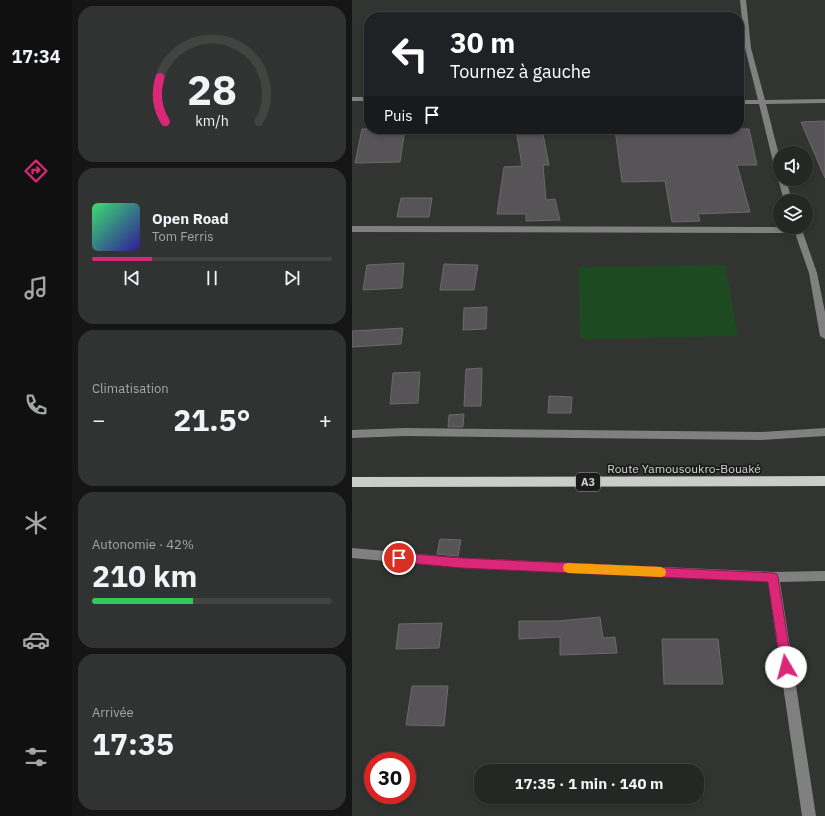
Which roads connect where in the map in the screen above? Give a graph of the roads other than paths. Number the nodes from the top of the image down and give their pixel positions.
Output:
1 (743, 0) edge
2 (352, 99) edge
3 (364, 99) edge
4 (825, 101) edge
5 (744, 102) edge
6 (762, 102) junction
7 (773, 146) edge
8 (352, 229) edge
9 (773, 229) edge
10 (800, 234) edge
11 (825, 336) edge
12 (825, 432) edge
13 (352, 434) edge
14 (825, 481) edge
15 (352, 482) edge
16 (352, 554) edge
17 (825, 576) edge
18 (773, 577) junction
19 (809, 816) edge

1 - 6 street
2 - 3 street
4 - 6 street
5 - 6 street
6 - 7 street
8 - 9 street
10 - 11 street
12 - 13 street
14 - 15 main road, Route Yamousoukro-Bouaké / A3
16 - 18 street
17 - 18 street
18 - 19 street

